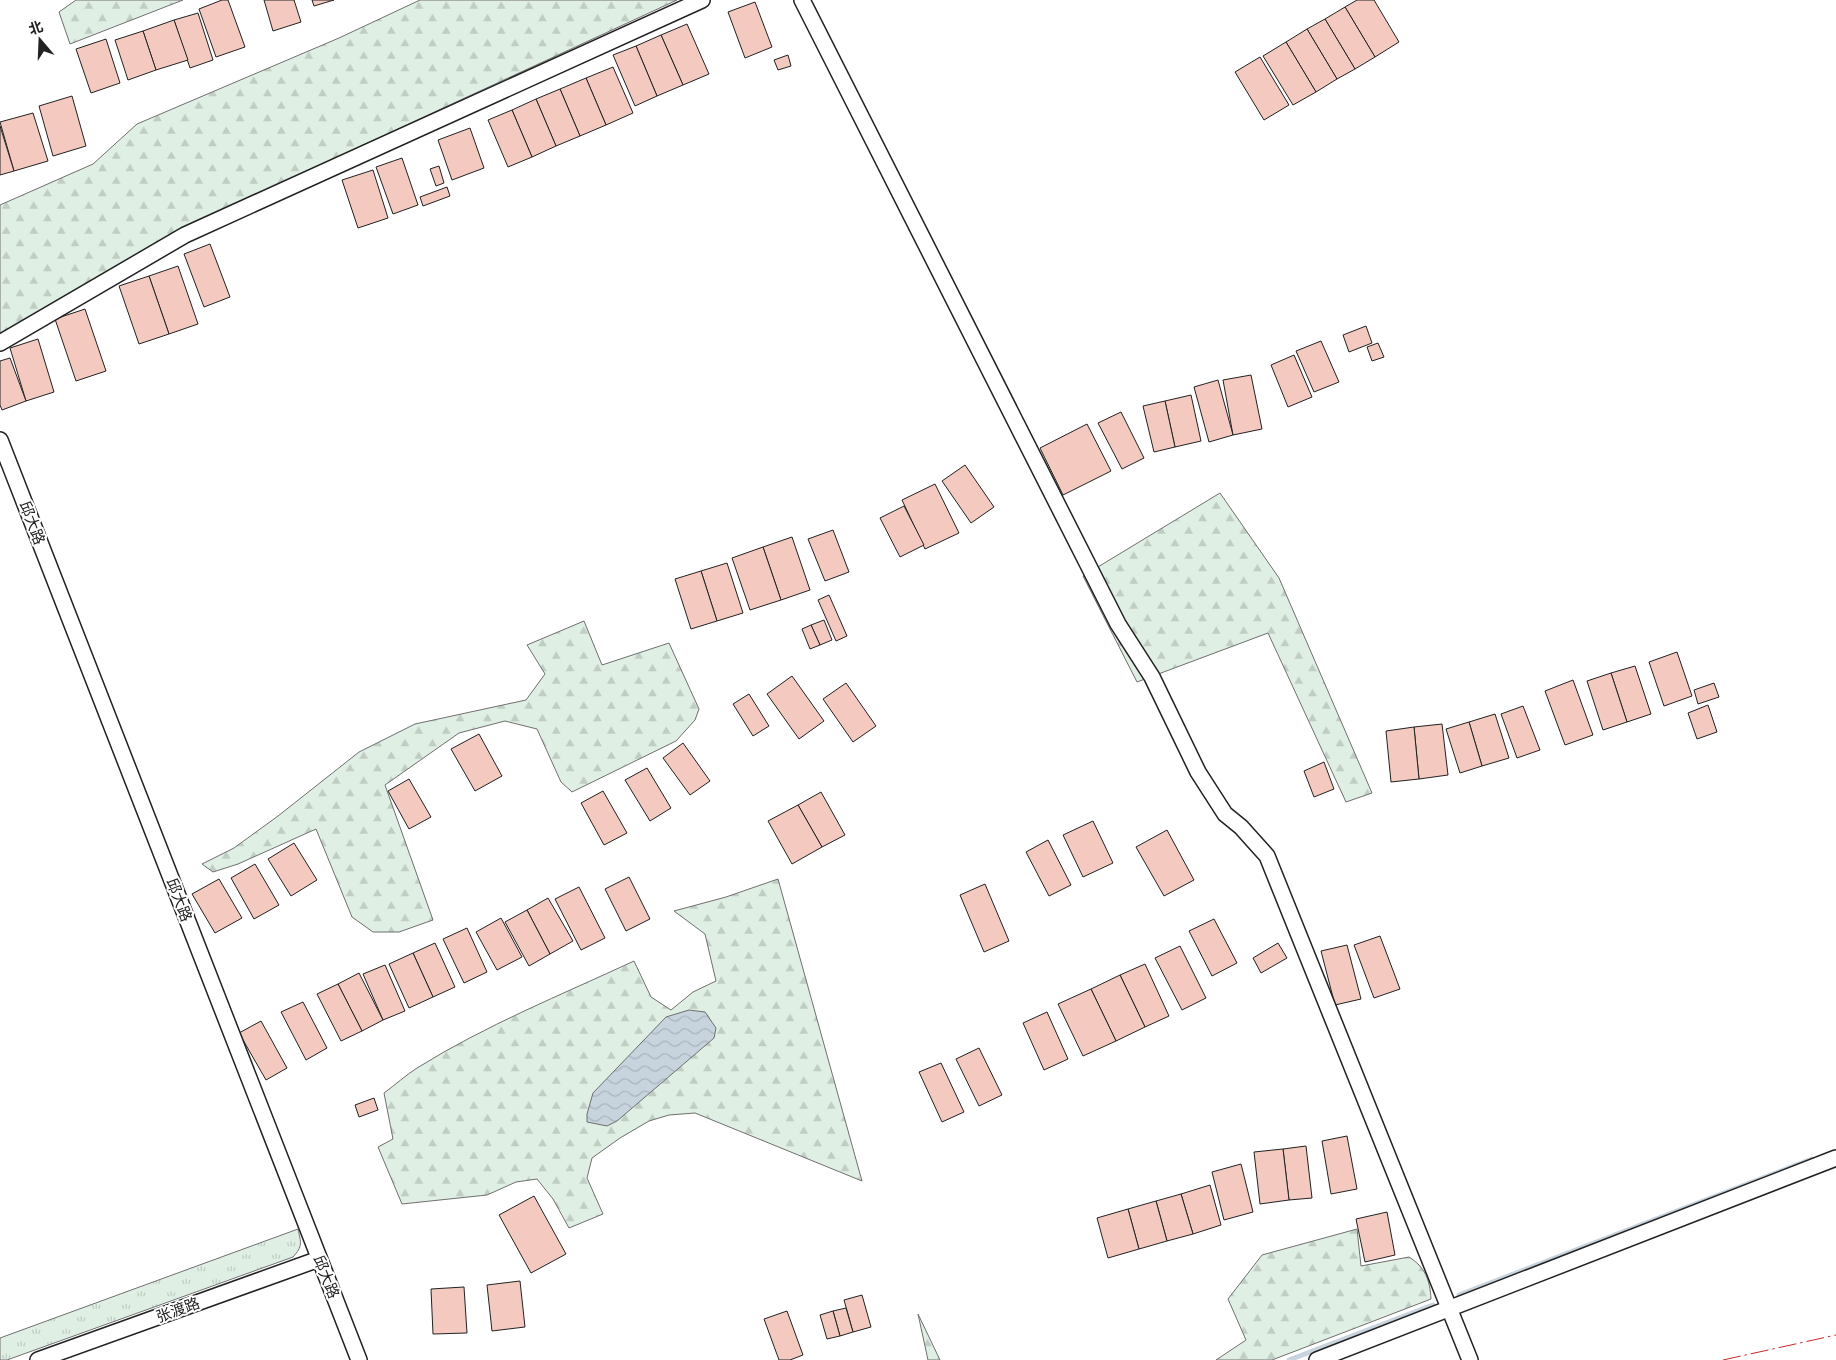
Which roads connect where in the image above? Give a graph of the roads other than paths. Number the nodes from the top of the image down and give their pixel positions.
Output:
1 (702, 0) edge
2 (802, 0) edge
3 (0, 343) edge
4 (0, 440) edge
5 (1836, 1158) edge
6 (319, 1259) junction
7 (1450, 1308) junction
8 (38, 1360) edge
9 (359, 1360) edge
10 (1317, 1360) edge
11 (1470, 1360) edge

1 - 3 street
2 - 7 street
4 - 6 street, 邱大路
5 - 7 street
6 - 8 street, 张渡路
6 - 9 street, 邱大路
7 - 10 street
7 - 11 street

